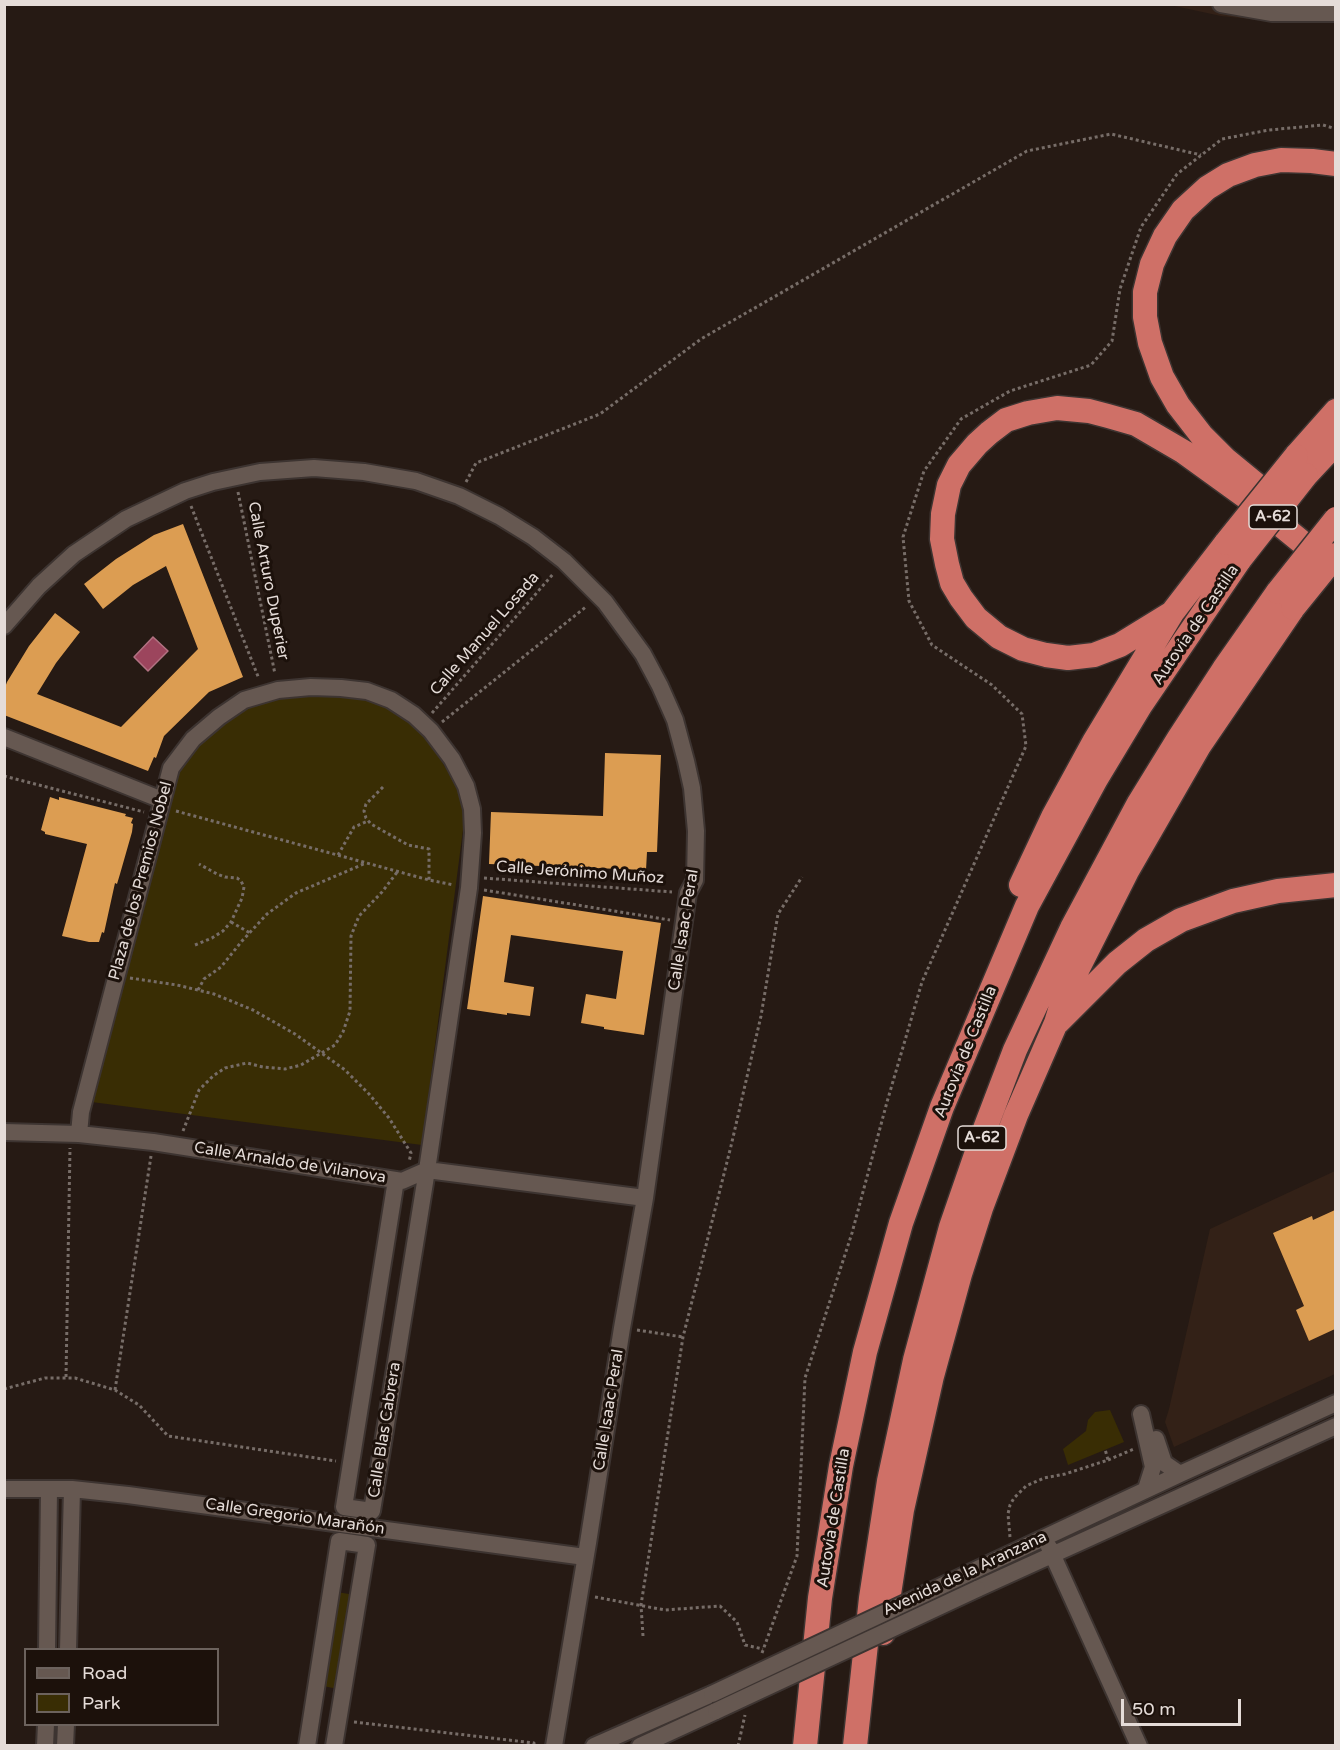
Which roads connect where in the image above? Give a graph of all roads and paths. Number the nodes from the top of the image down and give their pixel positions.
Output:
1 (1221, 4) edge
2 (1335, 13) edge
3 (1335, 129) edge
4 (1201, 155) junction
5 (1335, 164) edge
6 (1335, 411) edge
7 (1335, 443) edge
8 (1301, 466) junction
9 (235, 477) junction
10 (185, 491) junction
11 (459, 496) junction
12 (1335, 519) edge
13 (1335, 547) edge
14 (1233, 551) junction
15 (1335, 555) edge
16 (564, 561) junction
17 (1335, 569) edge
18 (600, 596) junction
19 (1286, 600) junction
20 (1172, 613) junction
21 (4, 626) edge
22 (272, 692) junction
23 (427, 727) junction
24 (4, 736) edge
25 (4, 776) edge
26 (383, 787) dead end
27 (160, 807) junction
28 (368, 821) junction
29 (338, 855) junction
30 (367, 863) junction
31 (199, 864) dead end
32 (398, 871) junction
33 (802, 877) dead end
34 (429, 880) junction
35 (470, 883) junction
36 (1335, 885) edge
37 (688, 893) junction
38 (231, 922) junction
39 (684, 922) junction
40 (250, 933) junction
41 (195, 945) dead end
42 (116, 976) junction
43 (198, 990) junction
44 (1056, 1023) junction
45 (322, 1053) junction
46 (942, 1107) junction
47 (4, 1132) edge
48 (74, 1134) junction
49 (153, 1142) junction
50 (177, 1146) junction
51 (427, 1170) junction
52 (399, 1180) junction
53 (645, 1198) junction
54 (622, 1328) junction
55 (683, 1337) junction
56 (66, 1377) junction
57 (4, 1389) edge
58 (115, 1390) junction
59 (1335, 1403) edge
60 (1335, 1426) edge
61 (1148, 1446) junction
62 (1105, 1449) dead end
63 (1108, 1460) junction
64 (351, 1463) junction
65 (1180, 1474) junction
66 (4, 1489) edge
67 (49, 1489) junction
68 (72, 1489) junction
69 (1146, 1489) junction
70 (1044, 1537) junction
71 (1011, 1552) junction
72 (1053, 1555) junction
73 (585, 1557) junction
74 (578, 1595) junction
75 (641, 1605) junction
76 (642, 1636) dead end
77 (46, 1648) edge
78 (68, 1648) edge
79 (763, 1649) junction
80 (760, 1659) dead end
81 (746, 1710) dead end
82 (338, 1720) junction
83 (46, 1726) edge
84 (66, 1726) edge
85 (45, 1746) edge
86 (65, 1746) edge
87 (307, 1746) edge
88 (334, 1746) edge
89 (534, 1746) edge
90 (554, 1746) edge
91 (594, 1746) edge
92 (640, 1746) edge
93 (738, 1746) edge
94 (805, 1746) edge
95 (855, 1746) edge
96 (867, 1746) edge
97 (1139, 1746) edge

1 - 2 street
3 - 4 path
4 - 11 path
4 - 79 path
5 - 13 highway
6 - 8 highway
7 - 8 highway, Autovía de Castilla / A-62
8 - 14 highway, Autovía de Castilla / A-62, bridge
9 - 10 street, Calle Isaac Peral
9 - 11 street, Calle Isaac Peral
9 - 22 path, Calle Arturo Duperier
10 - 21 street, Calle Isaac Peral
10 - 22 path
11 - 16 street, Calle Isaac Peral
12 - 19 highway, A-62, bridge
14 - 20 highway
14 - 46 highway, Autovía de Castilla / A-62
15 - 19 highway, bridge
16 - 18 street, Calle Isaac Peral
16 - 23 path, Calle Manuel Losada
17 - 20 highway
18 - 23 path
18 - 37 street, Calle Isaac Peral
19 - 44 highway
19 - 95 highway, A-62
20 - 46 highway
22 - 23 street, Plaza de los Premios Nobel
22 - 27 street, Plaza de los Premios Nobel
23 - 35 street, Plaza de los Premios Nobel
24 - 27 street
25 - 27 path
26 - 28 path
27 - 29 path
27 - 42 street, Plaza de los Premios Nobel
28 - 29 path
28 - 34 path
29 - 30 path
30 - 32 path
30 - 40 path
31 - 38 path
32 - 34 path
32 - 45 path
33 - 55 path
34 - 35 path
35 - 37 path, Calle Jerónimo Muñoz
35 - 39 path
35 - 51 street, Plaza de los Premios Nobel
36 - 44 highway
37 - 39 street, Calle Isaac Peral
38 - 40 path
38 - 41 path
39 - 53 street, Calle Isaac Peral
40 - 43 path
42 - 43 path
42 - 48 street, Plaza de los Premios Nobel
43 - 45 path
44 - 96 highway
45 - 50 path
45 - 52 path
46 - 94 highway, Autovía de Castilla / A-62
47 - 48 street, Calle Arnaldo de Vilanova
48 - 49 street, Calle Arnaldo de Vilanova
48 - 56 path
49 - 50 street, Calle Arnaldo de Vilanova
49 - 58 path
50 - 52 street, Calle Arnaldo de Vilanova
51 - 52 street, Calle Arnaldo de Vilanova
51 - 53 street
51 - 64 street, Calle Blas Cabrera
52 - 64 street, Calle Blas Cabrera
53 - 54 street, Calle Isaac Peral
54 - 55 path
54 - 73 street, Calle Isaac Peral
55 - 75 path
56 - 57 path
56 - 58 path
58 - 64 path
59 - 65 street, Avenida de la Aranzana
60 - 72 street, Avenida de la Aranzana
61 - 63 path
61 - 65 street
61 - 69 street
62 - 63 path
63 - 71 path
65 - 69 street, Avenida de la Aranzana
66 - 67 street, Calle Gregorio Marañón
67 - 68 street, Calle Gregorio Marañón
67 - 77 street
68 - 73 street, Calle Gregorio Marañón
68 - 78 street
69 - 70 street, Avenida de la Aranzana
70 - 71 street, Avenida de la Aranzana
70 - 72 street
71 - 91 street, Avenida de la Aranzana, bridge
72 - 92 street, Avenida de la Aranzana, bridge
72 - 97 street
73 - 74 street, Calle Isaac Peral
74 - 75 path
74 - 90 street, Calle Isaac Peral
75 - 76 path
75 - 79 path
79 - 80 path
81 - 93 path
82 - 87 street
82 - 88 street
82 - 89 path
83 - 85 street
84 - 86 street

